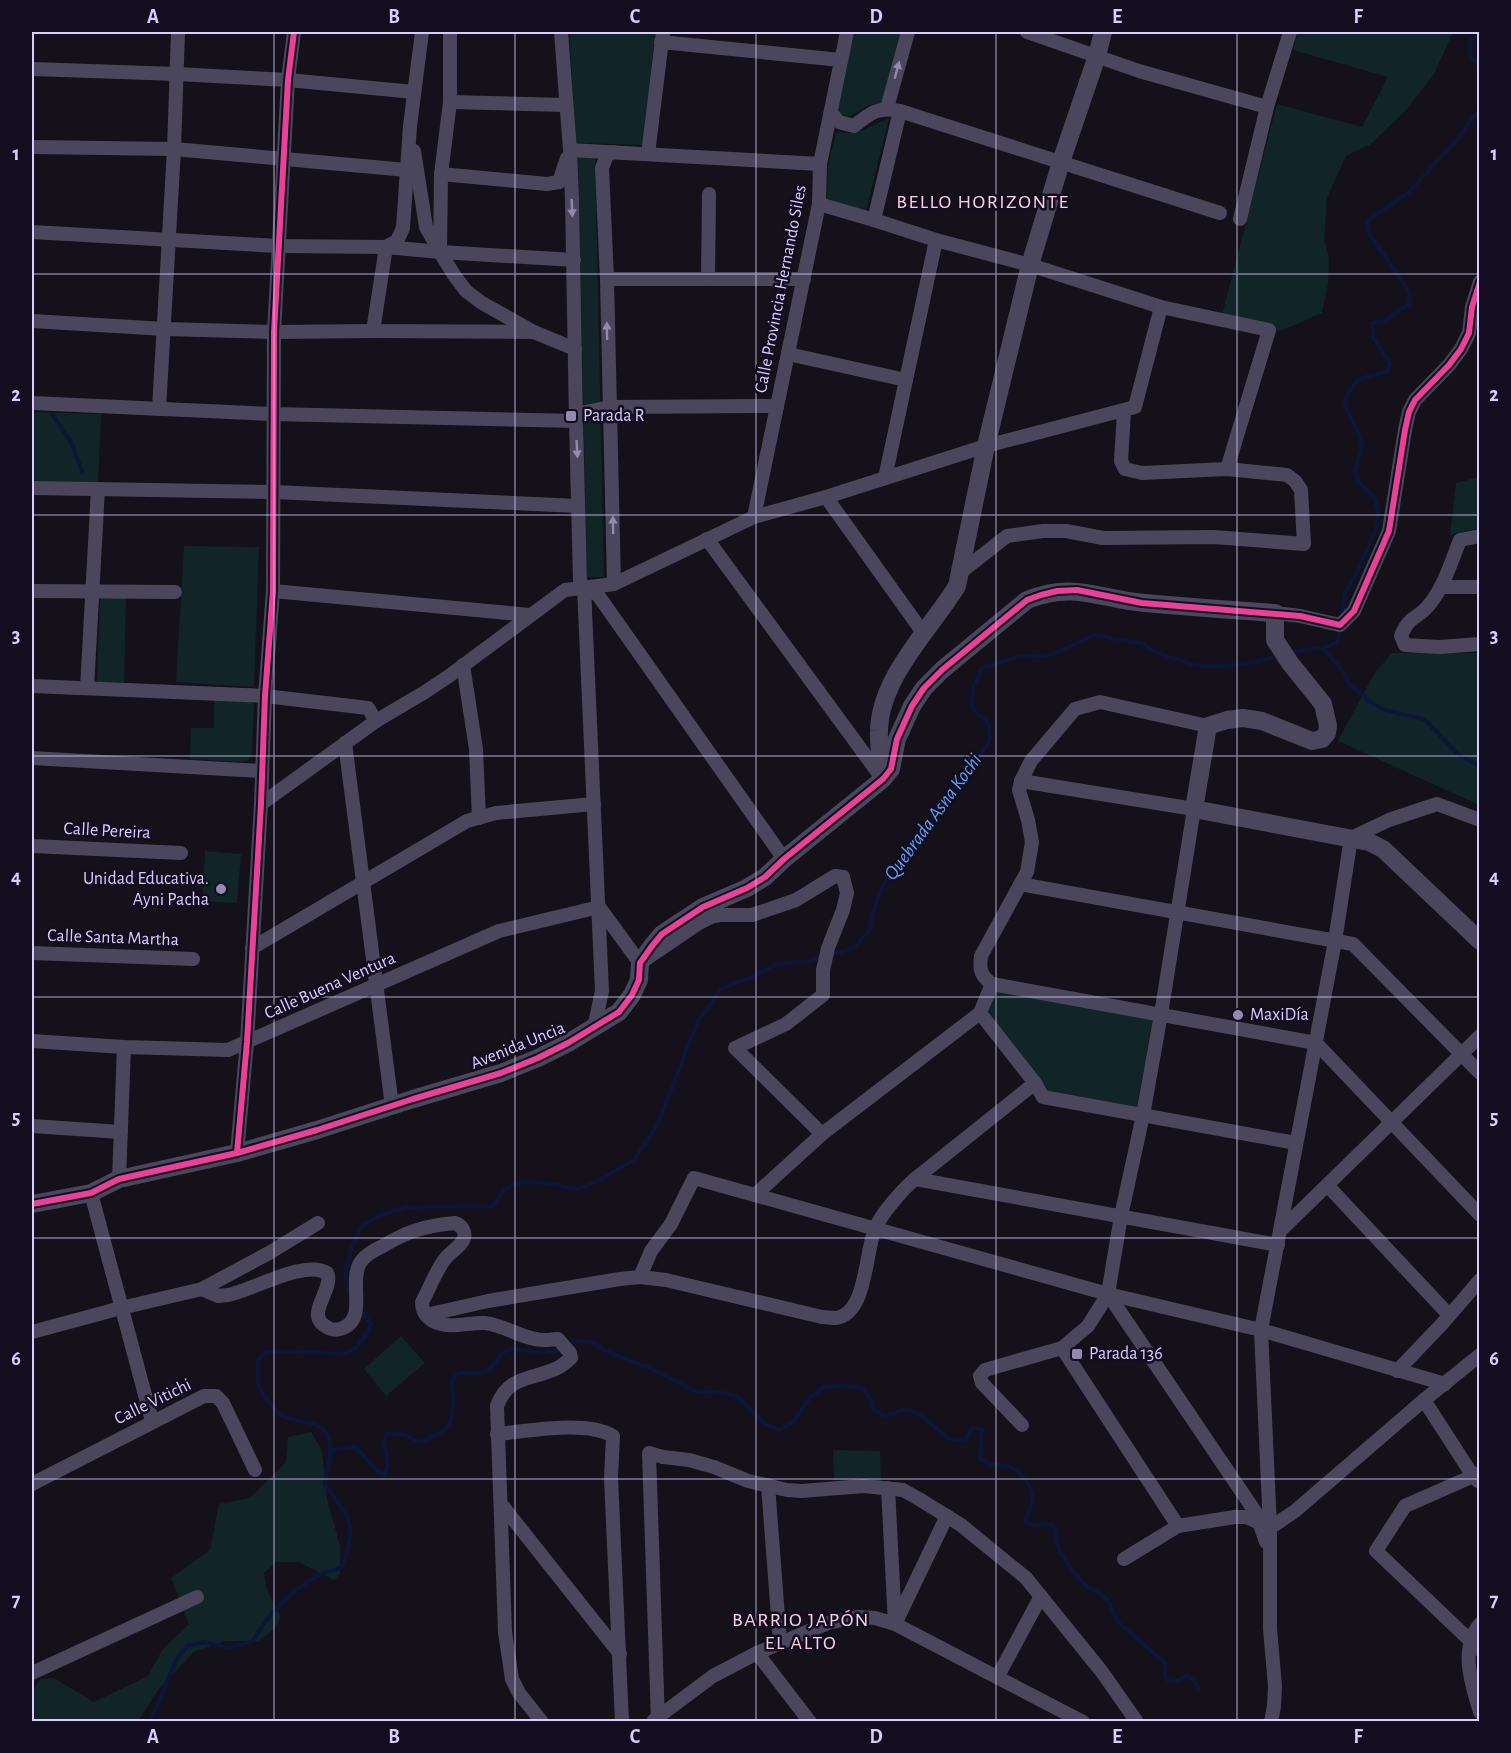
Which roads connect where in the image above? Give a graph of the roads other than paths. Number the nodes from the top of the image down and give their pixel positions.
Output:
1 (178, 32) edge
2 (294, 32) edge
3 (422, 32) edge
4 (450, 32) edge
5 (561, 32) edge
6 (847, 32) edge
7 (908, 32) edge
8 (1027, 32) edge
9 (1103, 32) edge
10 (1290, 32) edge
11 (662, 37) edge
12 (1097, 56) junction
13 (841, 60) junction
14 (32, 69) edge
15 (177, 74) junction
16 (288, 81) junction
17 (414, 92) junction
18 (450, 102) junction
19 (566, 105) junction
20 (1267, 107) junction
21 (893, 109) junction
22 (832, 114) junction
23 (410, 126) junction
24 (32, 147) edge
25 (174, 149) junction
26 (570, 150) junction
27 (613, 152) junction
28 (648, 154) junction
29 (284, 160) junction
30 (1061, 162) junction
31 (820, 164) junction
32 (407, 170) junction
33 (441, 174) junction
34 (709, 194) dead end
35 (819, 204) junction
36 (1220, 213) dead end
37 (1240, 219) dead end
38 (874, 220) junction
39 (32, 232) edge
40 (168, 239) junction
41 (936, 240) junction
42 (278, 246) junction
43 (386, 247) junction
44 (440, 252) junction
45 (574, 260) junction
46 (1030, 265) junction
47 (607, 279) junction
48 (708, 279) junction
49 (804, 279) junction
50 (1479, 282) edge
51 (1161, 307) junction
52 (32, 321) edge
53 (165, 329) junction
54 (373, 331) junction
55 (274, 332) junction
56 (534, 332) junction
57 (575, 349) junction
58 (788, 354) junction
59 (906, 380) junction
60 (32, 403) edge
61 (777, 406) junction
62 (609, 407) junction
63 (159, 409) junction
64 (1124, 411) junction
65 (273, 414) junction
66 (576, 417) junction
67 (986, 446) junction
68 (1227, 469) junction
69 (885, 478) junction
70 (32, 488) edge
71 (98, 489) junction
72 (274, 492) junction
73 (826, 497) junction
74 (578, 506) junction
75 (754, 517) junction
76 (1479, 536) edge
77 (707, 539) junction
78 (961, 572) junction
79 (582, 584) junction
80 (614, 584) junction
81 (1441, 587) junction
82 (1479, 587) edge
83 (32, 591) edge
84 (92, 591) junction
85 (273, 591) junction
86 (175, 592) dead end
87 (1275, 613) junction
88 (530, 615) junction
89 (924, 634) junction
90 (1479, 644) edge
91 (463, 665) junction
92 (32, 686) edge
93 (87, 688) junction
94 (265, 696) junction
95 (376, 721) junction
96 (1208, 726) junction
97 (345, 743) junction
98 (32, 758) edge
99 (261, 771) junction
100 (884, 779) junction
101 (1021, 781) junction
102 (261, 804) junction
103 (594, 804) junction
104 (1194, 809) junction
105 (480, 818) junction
106 (1479, 820) edge
107 (1351, 838) junction
108 (32, 846) edge
109 (181, 852) dead end
110 (784, 860) junction
111 (363, 883) junction
112 (1020, 884) junction
113 (598, 907) junction
114 (1177, 911) junction
115 (1479, 940) edge
116 (1335, 941) junction
117 (252, 948) junction
118 (32, 953) edge
119 (193, 959) dead end
120 (640, 963) junction
121 (992, 984) junction
122 (376, 985) junction
123 (980, 1013) junction
124 (1161, 1014) junction
125 (594, 1028) junction
126 (1479, 1036) edge
127 (32, 1041) edge
128 (247, 1042) junction
129 (1316, 1043) junction
130 (124, 1047) junction
131 (1461, 1054) junction
132 (1479, 1073) edge
133 (1035, 1083) junction
134 (392, 1106) junction
135 (1143, 1115) junction
136 (1392, 1122) junction
137 (32, 1126) edge
138 (121, 1132) junction
139 (822, 1134) junction
140 (1296, 1143) junction
141 (237, 1153) junction
142 (119, 1179) junction
143 (915, 1179) junction
144 (1327, 1185) junction
145 (91, 1193) junction
146 (755, 1195) junction
147 (32, 1204) edge
148 (1479, 1215) edge
149 (1121, 1216) junction
150 (318, 1223) dead end
151 (874, 1229) junction
152 (1281, 1230) junction
153 (1278, 1245) junction
154 (640, 1277) junction
155 (1479, 1280) edge
156 (202, 1289) junction
157 (1108, 1294) junction
158 (121, 1308) junction
159 (426, 1315) junction
160 (1449, 1315) junction
161 (1261, 1330) junction
162 (32, 1332) edge
163 (1062, 1348) junction
164 (1479, 1355) edge
165 (1397, 1371) junction
166 (1445, 1384) junction
167 (1424, 1400) junction
168 (152, 1421) junction
169 (1022, 1425) dead end
170 (498, 1434) junction
171 (255, 1470) dead end
172 (1477, 1477) edge
173 (32, 1484) edge
174 (768, 1485) junction
175 (888, 1488) junction
176 (501, 1504) junction
177 (946, 1516) junction
178 (1178, 1526) junction
179 (1265, 1526) junction
180 (1124, 1559) dead end
181 (1041, 1596) junction
182 (197, 1598) dead end
183 (895, 1624) junction
184 (1479, 1624) edge
185 (780, 1643) junction
186 (1474, 1646) edge
187 (757, 1653) junction
188 (620, 1654) junction
189 (32, 1673) edge
190 (998, 1676) junction
191 (1479, 1712) edge
192 (658, 1720) edge
193 (542, 1722) edge
194 (622, 1722) edge
195 (810, 1722) edge
196 (1083, 1722) edge
197 (1137, 1722) edge
198 (1271, 1722) edge

1 - 15 street
2 - 16 street
3 - 17 street
4 - 18 street
5 - 19 street
6 - 13 street, Calle Provincia Hernando Siles
21 -> 7 street
8 - 12 street
9 - 12 street
10 - 20 street
11 - 13 street
11 - 28 street
12 - 20 street
12 - 30 street
13 - 22 street, Calle Provincia Hernando Siles
14 - 15 street
15 - 16 street
15 - 25 street
16 - 17 street
16 - 29 street
17 - 23 street
18 - 19 street
18 - 33 street
19 - 26 street
20 - 37 street
21 - 22 street
21 - 30 street
21 - 38 street
22 - 31 street, Calle Provincia Hernando Siles
23 - 32 street
23 - 44 street
24 - 25 street
25 - 29 street
25 - 40 street
26 - 27 street
26 - 33 street
26 -> 45 street
27 - 28 street
27 - 47 street
28 - 31 street
29 - 32 street
29 - 42 street
30 - 36 street
30 - 46 street
31 - 35 street, Calle Provincia Hernando Siles
32 - 43 street
33 - 44 street
34 - 48 street
35 - 38 street
35 - 49 street, Calle Provincia Hernando Siles
38 - 41 street
39 - 40 street
40 - 42 street
40 - 53 street
41 - 46 street
41 - 59 street
42 - 43 street
42 - 55 street
43 - 44 street
43 - 54 street
44 - 45 street
44 - 56 street
45 - 57 street
46 - 51 street
46 - 67 street
47 - 48 street
62 -> 47 street
48 - 49 street
49 - 58 street, Calle Provincia Hernando Siles
50 - 87 street
51 - 64 street
51 - 68 street
52 - 53 street
53 - 55 street
53 - 63 street
54 - 55 street
54 - 56 street
55 - 65 street
56 - 57 street
57 - 66 street
58 - 59 street
58 - 61 street, Calle Provincia Hernando Siles
59 - 69 street
60 - 63 street
61 - 62 street
61 - 75 street, Calle Provincia Hernando Siles
62 - 66 street
80 -> 62 street
63 - 65 street
64 - 67 street
64 - 68 street
65 - 66 street
65 - 72 street
66 -> 74 street
67 - 69 street
67 - 78 street
68 - 78 street
69 - 73 street
70 - 71 street
71 - 72 street
71 - 84 street
72 - 74 street
72 - 85 street
73 - 75 street
73 - 89 street
74 - 79 street
75 - 77 street
76 - 81 street
77 - 80 street
77 - 100 street
78 - 89 street
79 - 80 street
79 - 88 street
79 - 103 street
79 - 110 street
81 - 82 street
81 - 90 street
83 - 84 street
84 - 86 street
84 - 93 street
85 - 88 street
85 - 94 street
87 - 96 street
87 - 100 street
88 - 91 street
89 - 100 street
91 - 95 street
91 - 105 street
92 - 93 street
93 - 94 street
94 - 95 street
94 - 99 street
95 - 97 street
96 - 101 street
96 - 104 street
97 - 102 street
97 - 111 street
98 - 99 street
99 - 102 street
100 - 110 street, Avenida Uncia
101 - 104 street
101 - 112 street
102 - 117 street
103 - 105 street
103 - 113 street
104 - 107 street
104 - 114 street
105 - 111 street
106 - 107 street
107 - 115 street
107 - 116 street
108 - 109 street, Calle Pereira
110 - 120 street, Avenida Uncia
111 - 117 street
111 - 122 street
112 - 114 street
112 - 121 street
113 - 120 street
113 - 122 street, Calle Buena Ventura
113 - 125 street
114 - 116 street
114 - 124 street
116 - 129 street
116 - 131 street
117 - 128 street
118 - 119 street, Calle Santa Martha
120 - 125 street, Avenida Uncia
120 - 139 street
121 - 123 street
121 - 124 street
122 - 128 street, Calle Buena Ventura
122 - 134 street
123 - 133 street
123 - 139 street
124 - 129 street
124 - 135 street
125 - 134 street, Avenida Uncia
126 - 131 street
127 - 130 street, Calle Buena Ventura
128 - 130 street, Calle Buena Ventura
128 - 141 street
129 - 136 street
129 - 140 street
130 - 138 street
131 - 132 street
131 - 136 street
133 - 135 street
133 - 143 street
134 - 141 street, Avenida Uncia
135 - 140 street
135 - 149 street
136 - 144 street
136 - 148 street
137 - 138 street
138 - 142 street
139 - 146 street
140 - 152 street
141 - 142 street, Avenida Uncia
142 - 145 street, Avenida Uncia
143 - 149 street
143 - 151 street
144 - 152 street
144 - 160 street
145 - 147 street, Avenida Uncia
145 - 158 street
146 - 151 street
146 - 154 street
149 - 153 street
149 - 157 street
150 - 156 street
151 - 154 street
151 - 157 street
152 - 153 street
153 - 161 street
154 - 159 street
155 - 160 street
156 - 158 street
156 - 159 street
157 - 161 street
157 - 163 street
157 - 179 street
158 - 162 street
158 - 168 street
159 - 170 street
160 - 165 street
161 - 165 street
161 - 179 street
163 - 169 street
163 - 178 street
164 - 166 street
165 - 166 street
166 - 167 street
167 - 172 street
167 - 179 street
168 - 171 street, Calle Vitichi
168 - 173 street, Calle Vitichi
170 - 176 street
170 - 188 street
172 - 186 street
174 - 175 street
174 - 185 street
174 - 192 street
175 - 177 street
175 - 183 street
176 - 188 street
176 - 193 street
177 - 181 street
177 - 183 street
178 - 179 street
178 - 180 street
179 - 198 street
181 - 190 street
181 - 197 street
182 - 189 street
183 - 185 street
183 - 190 street
184 - 186 street
185 - 187 street
186 - 191 street
187 - 192 street
187 - 195 street
188 - 194 street
190 - 196 street

